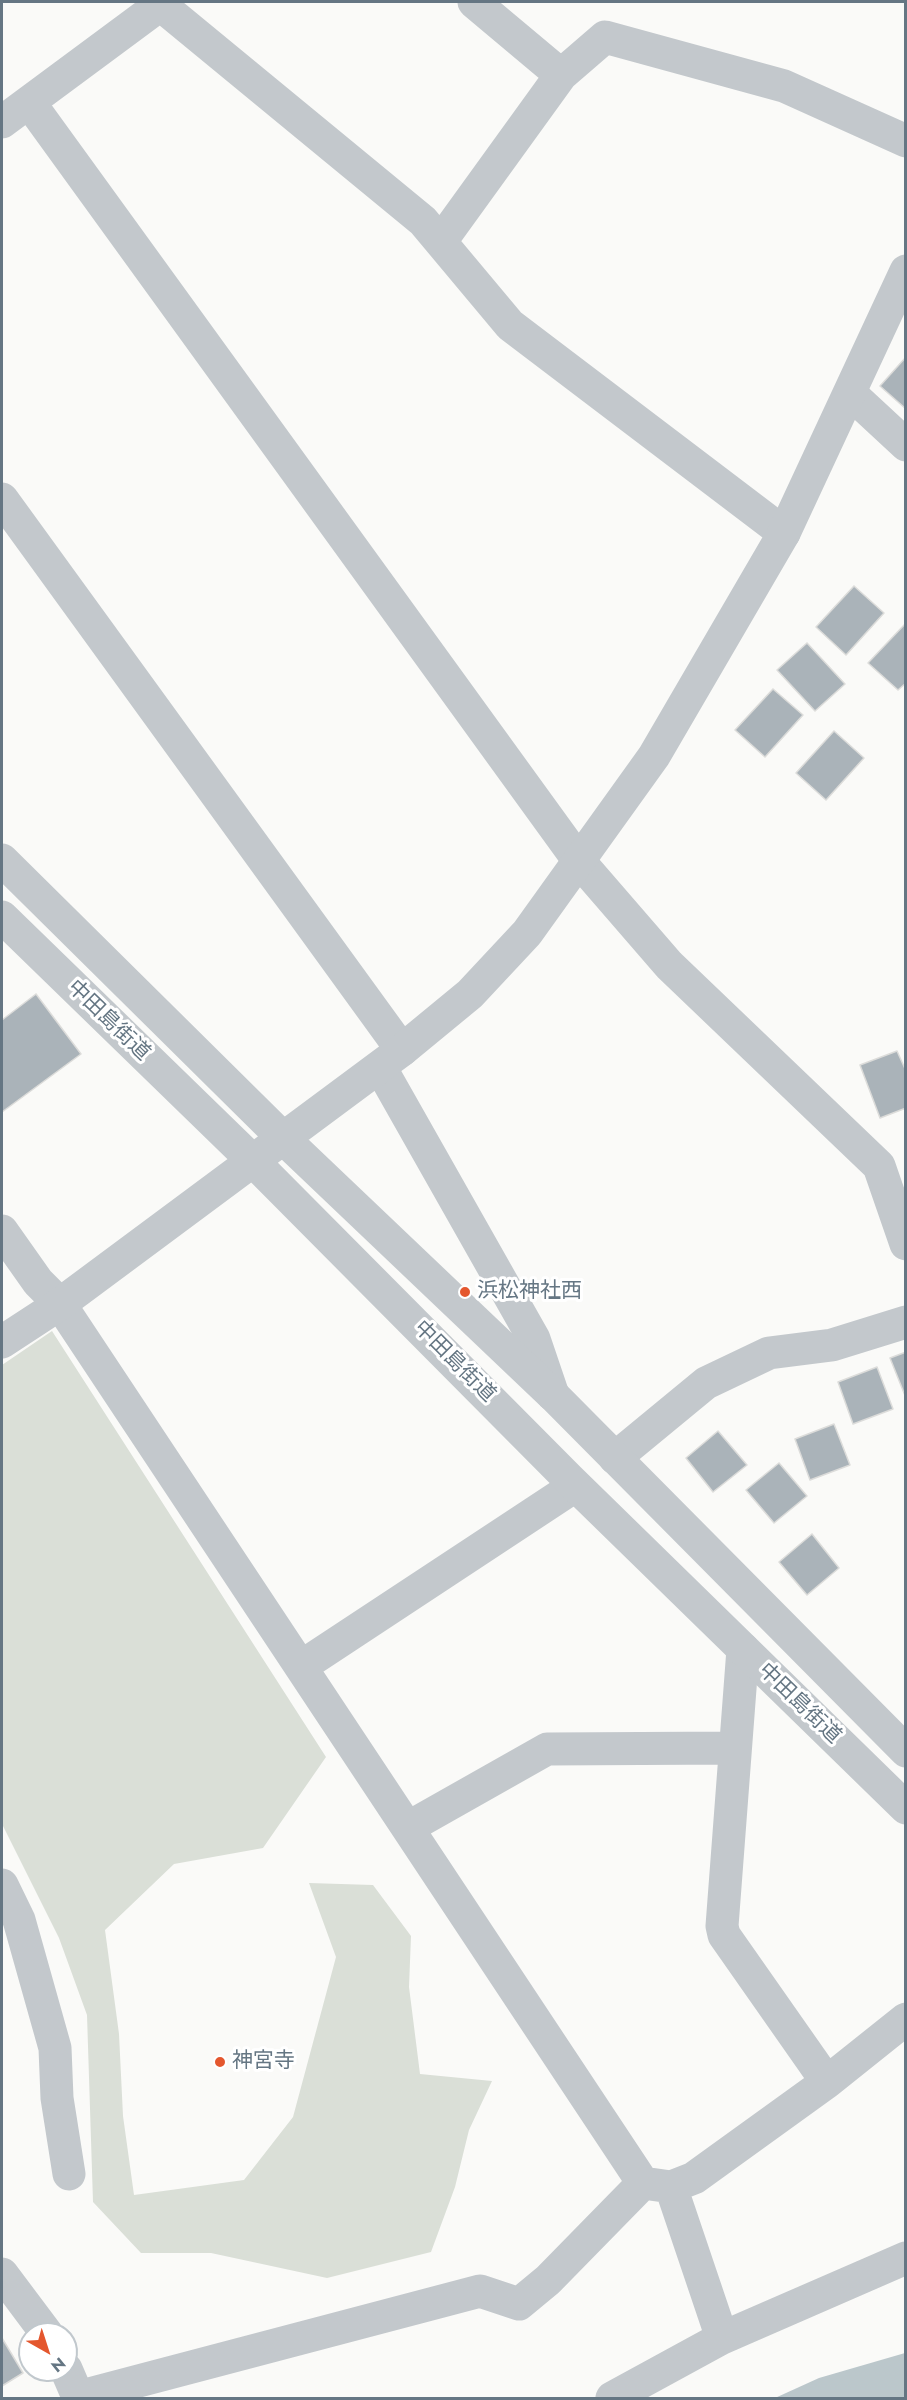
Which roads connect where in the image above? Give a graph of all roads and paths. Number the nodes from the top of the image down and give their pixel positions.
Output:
1 (161, 2) edge
2 (474, 2) edge
3 (561, 75) junction
4 (29, 102) junction
5 (2, 122) edge
6 (906, 141) edge
7 (441, 241) junction
8 (906, 271) edge
9 (850, 394) junction
10 (906, 445) edge
11 (2, 499) edge
12 (784, 533) junction
13 (2, 860) edge
14 (579, 861) junction
15 (2, 917) edge
16 (391, 1058) junction
17 (284, 1139) junction
18 (254, 1162) junction
19 (2, 1231) edge
20 (906, 1244) edge
21 (60, 1304) junction
22 (906, 1322) edge
23 (2, 1342) edge
24 (553, 1395) junction
25 (615, 1458) junction
26 (575, 1486) junction
27 (743, 1649) junction
28 (302, 1666) junction
29 (735, 1748) junction
30 (906, 1751) edge
31 (906, 1808) edge
32 (409, 1827) junction
33 (2, 1885) edge
34 (906, 2019) edge
35 (827, 2082) junction
36 (69, 2174) dead end
37 (657, 2185) junction
38 (906, 2258) edge
39 (2, 2274) edge
40 (38, 2322) edge
41 (722, 2338) junction
42 (72, 2382) edge
43 (612, 2398) edge

1 - 4 street
1 - 7 street
2 - 3 street
3 - 6 street
3 - 7 street
4 - 5 street
4 - 14 street
7 - 12 street
8 - 9 street
9 - 10 street
9 - 12 street
11 - 16 street
12 - 14 street
13 - 17 street, 中田島街道
14 - 16 street
14 - 20 street
15 - 18 street, 中田島街道
16 - 17 street
16 - 24 street
17 - 18 street
17 - 24 street, 中田島街道
18 - 21 street
18 - 26 street, 中田島街道
19 - 21 street
21 - 23 street
21 - 28 street
22 - 25 street
24 - 25 street, 中田島街道
25 - 30 street, 中田島街道
26 - 27 street, 中田島街道
26 - 28 street
27 - 29 street
27 - 31 street, 中田島街道
28 - 32 street
29 - 32 street
29 - 35 street
32 - 37 street
33 - 36 street
34 - 35 street
35 - 37 street
37 - 41 street
37 - 42 street
38 - 41 street
39 - 40 street
41 - 43 street

